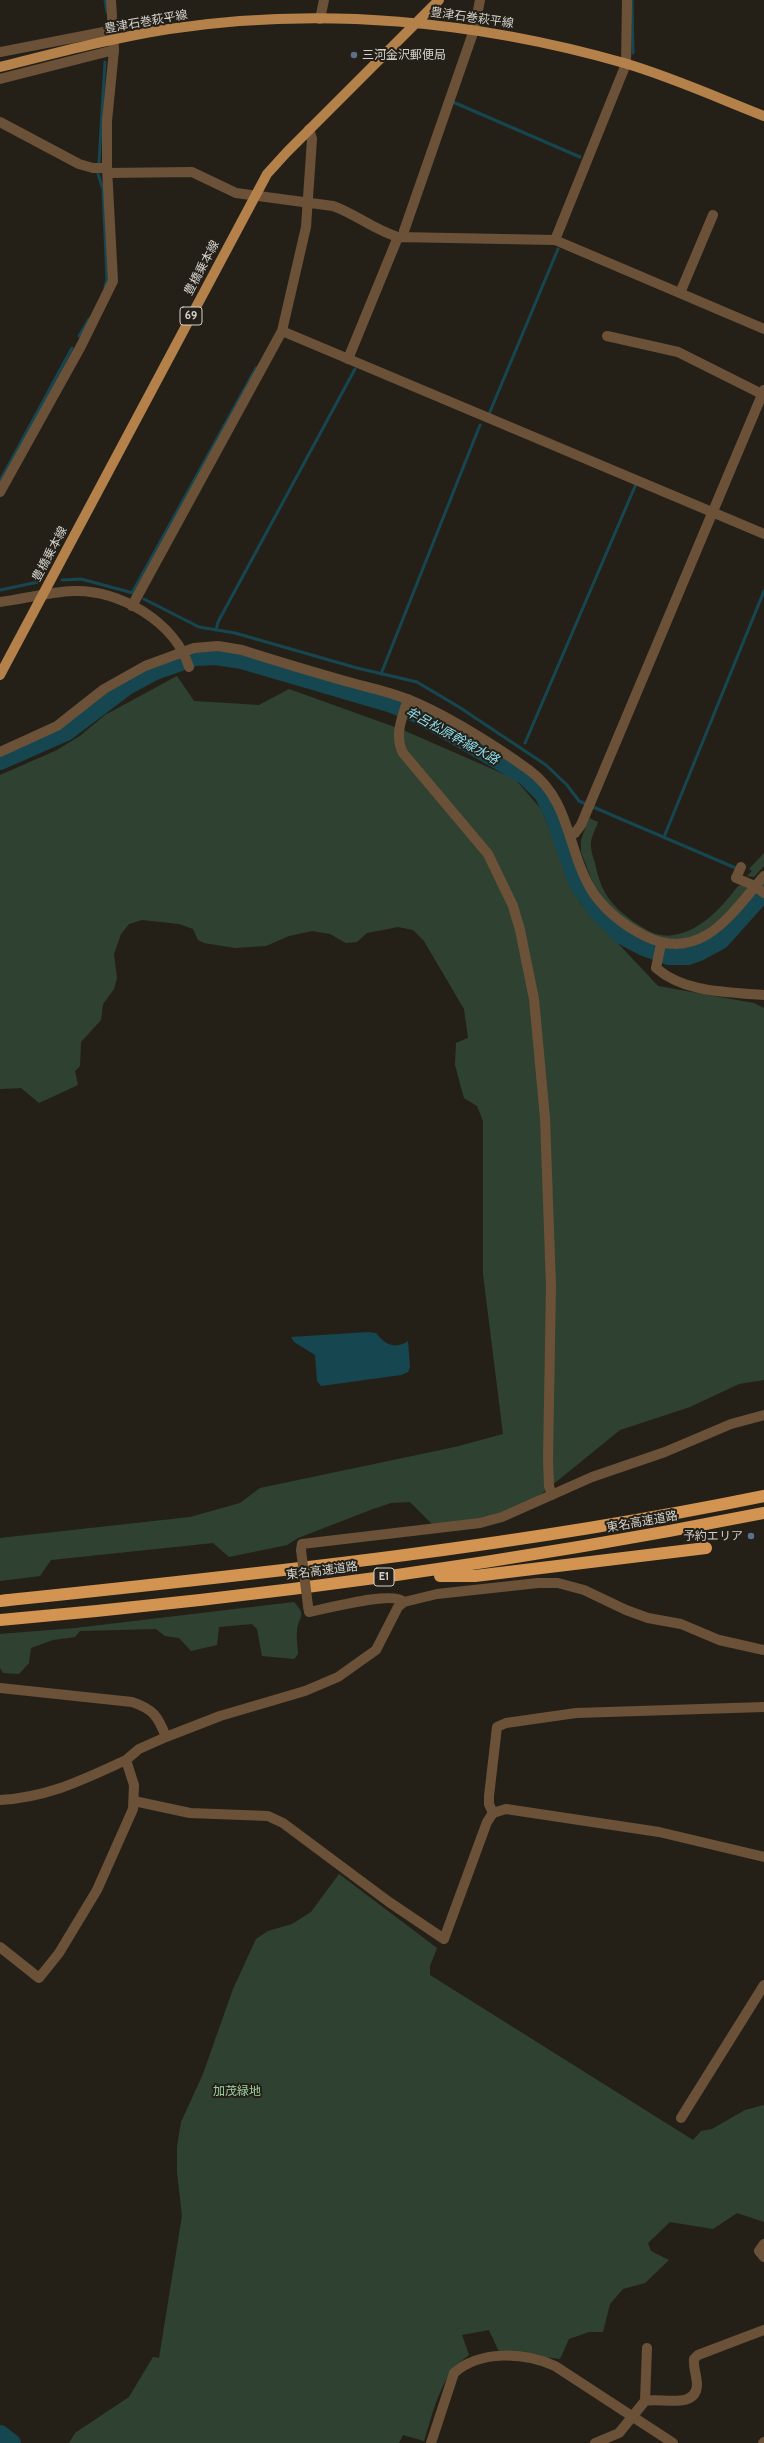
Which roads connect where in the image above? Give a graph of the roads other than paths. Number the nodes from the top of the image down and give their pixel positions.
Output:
1 (111, 0) edge
2 (324, 0) edge
3 (439, 0) edge
4 (480, 0) edge
5 (627, 0) edge
6 (320, 19) junction
7 (416, 24) junction
8 (474, 30) junction
9 (114, 40) junction
10 (0, 52) edge
11 (626, 64) junction
12 (0, 67) edge
13 (0, 79) edge
14 (764, 116) edge
15 (0, 122) edge
16 (310, 129) junction
17 (107, 170) junction
18 (255, 195) junction
19 (306, 201) junction
20 (713, 216) dead end
21 (401, 237) junction
22 (555, 240) junction
23 (680, 293) junction
24 (764, 329) edge
25 (282, 331) junction
26 (607, 336) dead end
27 (348, 359) junction
28 (763, 392) edge
29 (0, 492) edge
30 (711, 512) junction
31 (764, 534) edge
32 (42, 596) junction
33 (0, 602) edge
34 (132, 606) junction
35 (184, 654) junction
36 (189, 667) dead end
37 (0, 675) edge
38 (407, 702) junction
39 (0, 752) edge
40 (570, 835) junction
41 (739, 871) dead end
42 (764, 876) edge
43 (759, 890) edge
44 (661, 946) junction
45 (764, 995) edge
46 (764, 1415) edge
47 (552, 1495) junction
48 (764, 1496) edge
49 (764, 1513) edge
50 (706, 1548) dead end
51 (396, 1576) junction
52 (0, 1601) edge
53 (404, 1602) junction
54 (0, 1620) edge
55 (764, 1650) edge
56 (0, 1688) edge
57 (764, 1707) edge
58 (166, 1737) junction
59 (126, 1760) junction
60 (0, 1800) edge
61 (134, 1801) junction
62 (493, 1813) junction
63 (764, 1856) edge
64 (0, 1947) edge
65 (764, 1985) edge
66 (681, 2118) dead end
67 (764, 2244) edge
68 (764, 2257) edge
69 (764, 2330) edge
70 (646, 2348) dead end
71 (645, 2401) junction
72 (634, 2418) junction
73 (431, 2443) edge
74 (595, 2443) edge
75 (673, 2443) edge

1 - 9 street
2 - 6 street
3 - 7 main road, 豊橋乗本線 / 69
4 - 8 street
5 - 11 street
6 - 7 main road, 豊津石巻萩平線
6 - 9 main road, 豊津石巻萩平線
7 - 8 main road, 豊津石巻萩平線
7 - 16 main road, 豊橋乗本線 / 69
8 - 11 main road, 豊津石巻萩平線
8 - 21 street
9 - 10 street
9 - 12 main road, 豊津石巻萩平線
9 - 13 street
9 - 17 street
11 - 14 main road, 豊津石巻萩平線
11 - 22 street
15 - 17 street
16 - 18 main road, 豊橋乗本線 / 69
16 - 19 street
17 - 18 street
17 - 29 street
18 - 19 street
18 - 32 main road, 豊橋乗本線 / 69
19 - 21 street
19 - 25 street
20 - 23 street
21 - 22 street
21 - 27 street
22 - 23 street
23 - 24 street
25 - 27 street
25 - 34 street
26 - 28 street
27 - 30 street
28 - 30 street
30 - 31 street
30 - 40 street
32 - 33 street
32 - 34 street
32 - 37 main road, 豊橋乗本線 / 69
34 - 35 street
35 - 36 street
35 - 38 street
35 - 39 street
38 - 40 street
38 - 47 street
40 - 44 street
41 - 43 street
42 - 43 street
43 - 44 street
44 - 45 street
46 - 47 street
47 - 53 street, bridge
48 - 52 highway, 東名高速道路 / E1
49 - 51 highway, 東名高速道路 / E1
50 - 51 highway
51 - 54 highway, 東名高速道路 / E1
53 - 55 street
53 - 58 street
56 - 58 street
57 - 62 street
58 - 59 street
59 - 60 street
59 - 61 street
61 - 62 street
61 - 64 street
62 - 63 street
65 - 66 street
67 - 68 street
69 - 71 street
70 - 71 street
71 - 72 street
72 - 73 street
72 - 74 street
72 - 75 street

